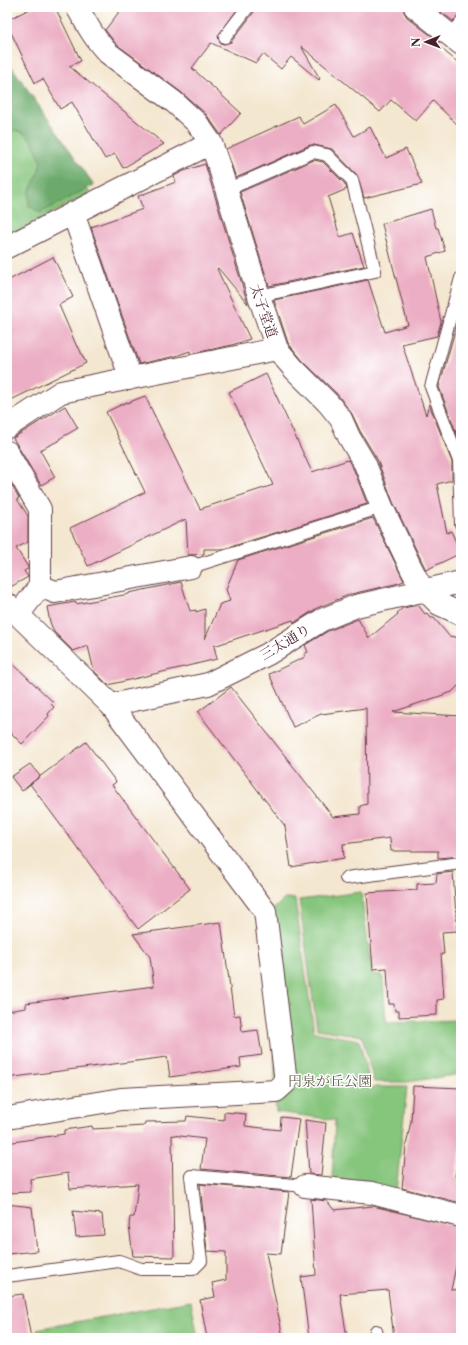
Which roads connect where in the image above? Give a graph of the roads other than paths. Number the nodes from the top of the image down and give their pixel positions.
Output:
1 (77, 7) edge
2 (248, 7) edge
3 (415, 7) edge
4 (458, 34) edge
5 (225, 37) dead end
6 (210, 143) junction
7 (226, 190) junction
8 (73, 213) junction
9 (7, 247) edge
10 (461, 278) edge
11 (259, 296) junction
12 (277, 349) junction
13 (129, 379) junction
14 (7, 427) edge
15 (7, 452) edge
16 (382, 507) junction
17 (461, 524) edge
18 (191, 567) joint
19 (461, 582) edge
20 (40, 586) junction
21 (425, 591) junction
22 (13, 609) edge
23 (461, 614) edge
24 (111, 705) junction
25 (461, 863) edge
26 (346, 878) dead end
27 (7, 1118) edge
28 (305, 1186) joint
29 (461, 1216) edge
30 (7, 1276) edge

1 - 6 street, 太子堂道
2 - 5 lane
3 - 4 street
6 - 7 street, 太子堂道
6 - 8 street
7 - 11 street, 太子堂道
7 - 11 lane
8 - 9 street
8 - 13 street
10 - 17 lane
11 - 12 street, 太子堂道
12 - 13 street
12 - 16 street, 太子堂道
13 - 14 street
15 - 20 street
16 - 18 lane
16 - 21 street, 太子堂道
18 - 20 street
19 - 21 street, 三太通り
20 - 22 street
21 - 23 street, 太子堂道
21 - 24 street, 三太通り
22 - 24 street
24 - 27 street
25 - 26 lane
28 - 29 street
28 - 30 lane

